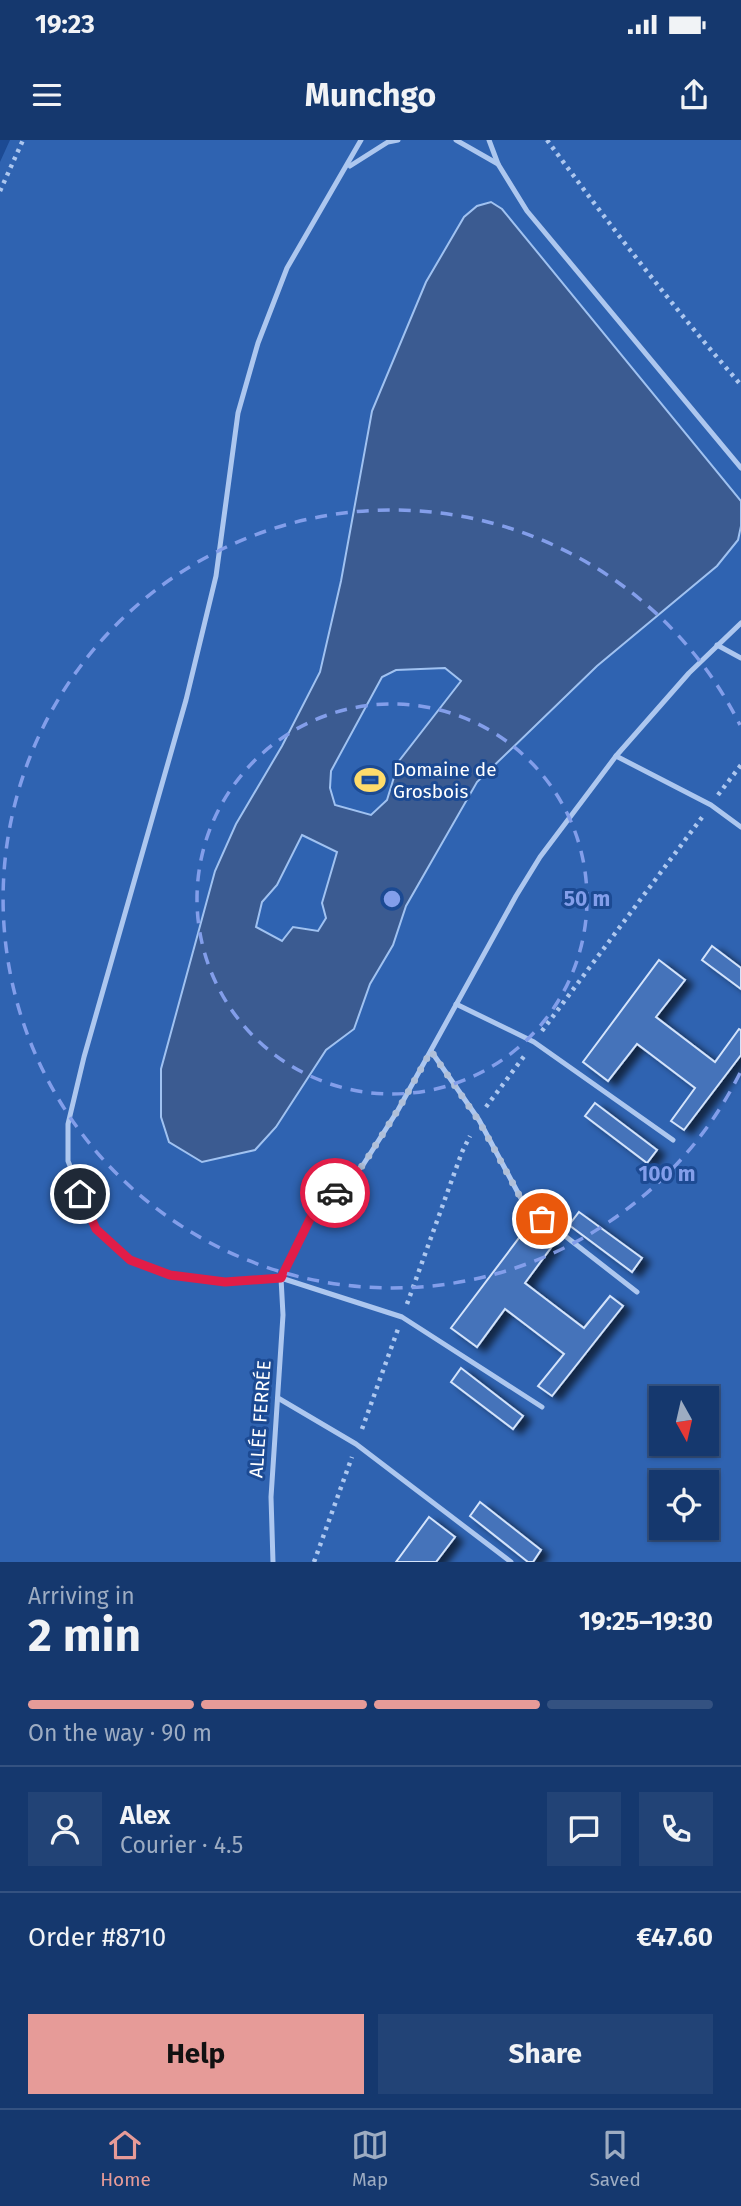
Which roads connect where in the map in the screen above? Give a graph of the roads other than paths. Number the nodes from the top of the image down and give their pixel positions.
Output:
1 (361, 140) edge
2 (398, 140) edge
3 (456, 140) edge
4 (489, 140) edge
5 (498, 164) junction
6 (348, 167) junction
7 (741, 467) edge
8 (741, 623) edge
9 (717, 645) junction
10 (741, 657) edge
11 (616, 756) junction
12 (741, 827) edge
13 (456, 1004) junction
14 (431, 1051) junction
15 (673, 1140) dead end
16 (281, 1278) junction
17 (636, 1292) dead end
18 (278, 1398) junction
19 (542, 1407) dead end
20 (273, 1562) edge
21 (511, 1562) edge

1 - 6 lane
2 - 6 lane
3 - 5 lane
4 - 5 lane
5 - 7 lane
6 - 16 lane
8 - 9 lane
9 - 10 lane
9 - 11 lane
11 - 12 lane
11 - 13 lane
13 - 14 lane
13 - 15 lane
14 - 16 lane
14 - 17 lane
16 - 18 lane, ALLÉE FERRÉE
16 - 19 lane
18 - 20 lane, ALLÉE FERRÉE
18 - 21 lane

